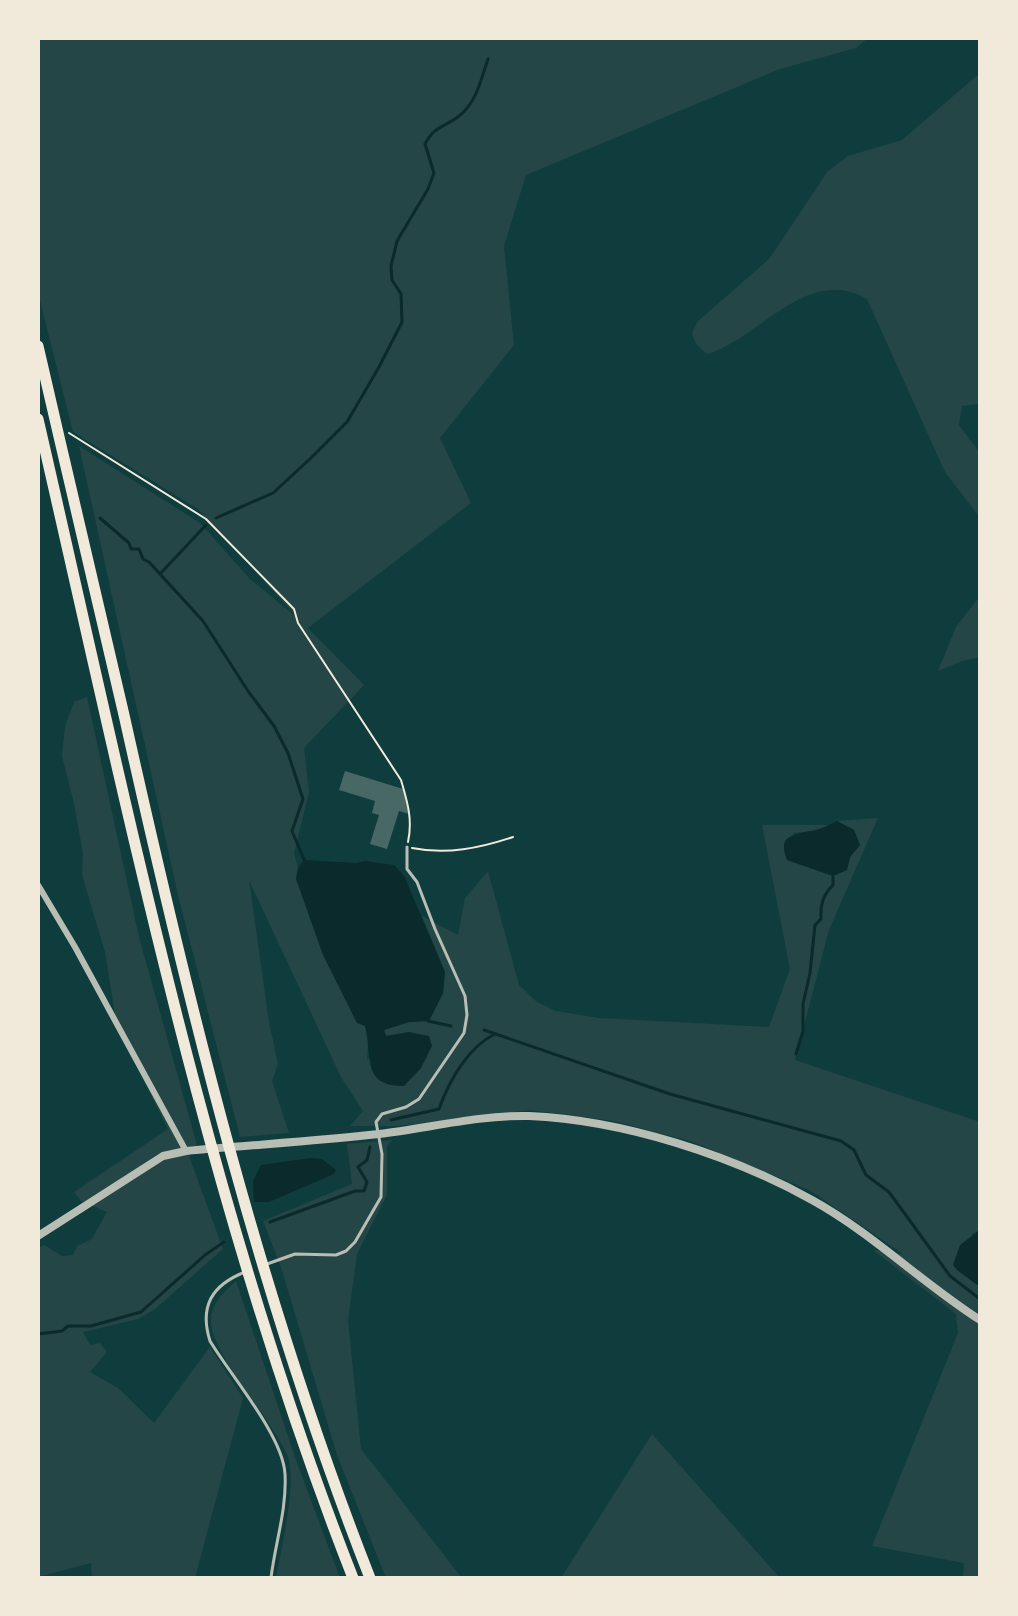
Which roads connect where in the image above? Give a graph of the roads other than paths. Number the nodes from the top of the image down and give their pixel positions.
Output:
1 (38, 346) edge
2 (38, 419) edge
3 (407, 847) road end
4 (38, 885) edge
5 (378, 1134) junction
6 (186, 1151) junction
7 (38, 1236) edge
8 (980, 1320) edge
9 (271, 1578) edge
10 (353, 1578) edge
11 (370, 1578) edge

1 - 11 highway
2 - 10 highway
3 - 5 lane
4 - 6 street
5 - 6 street
5 - 8 street
5 - 9 lane
6 - 7 street

